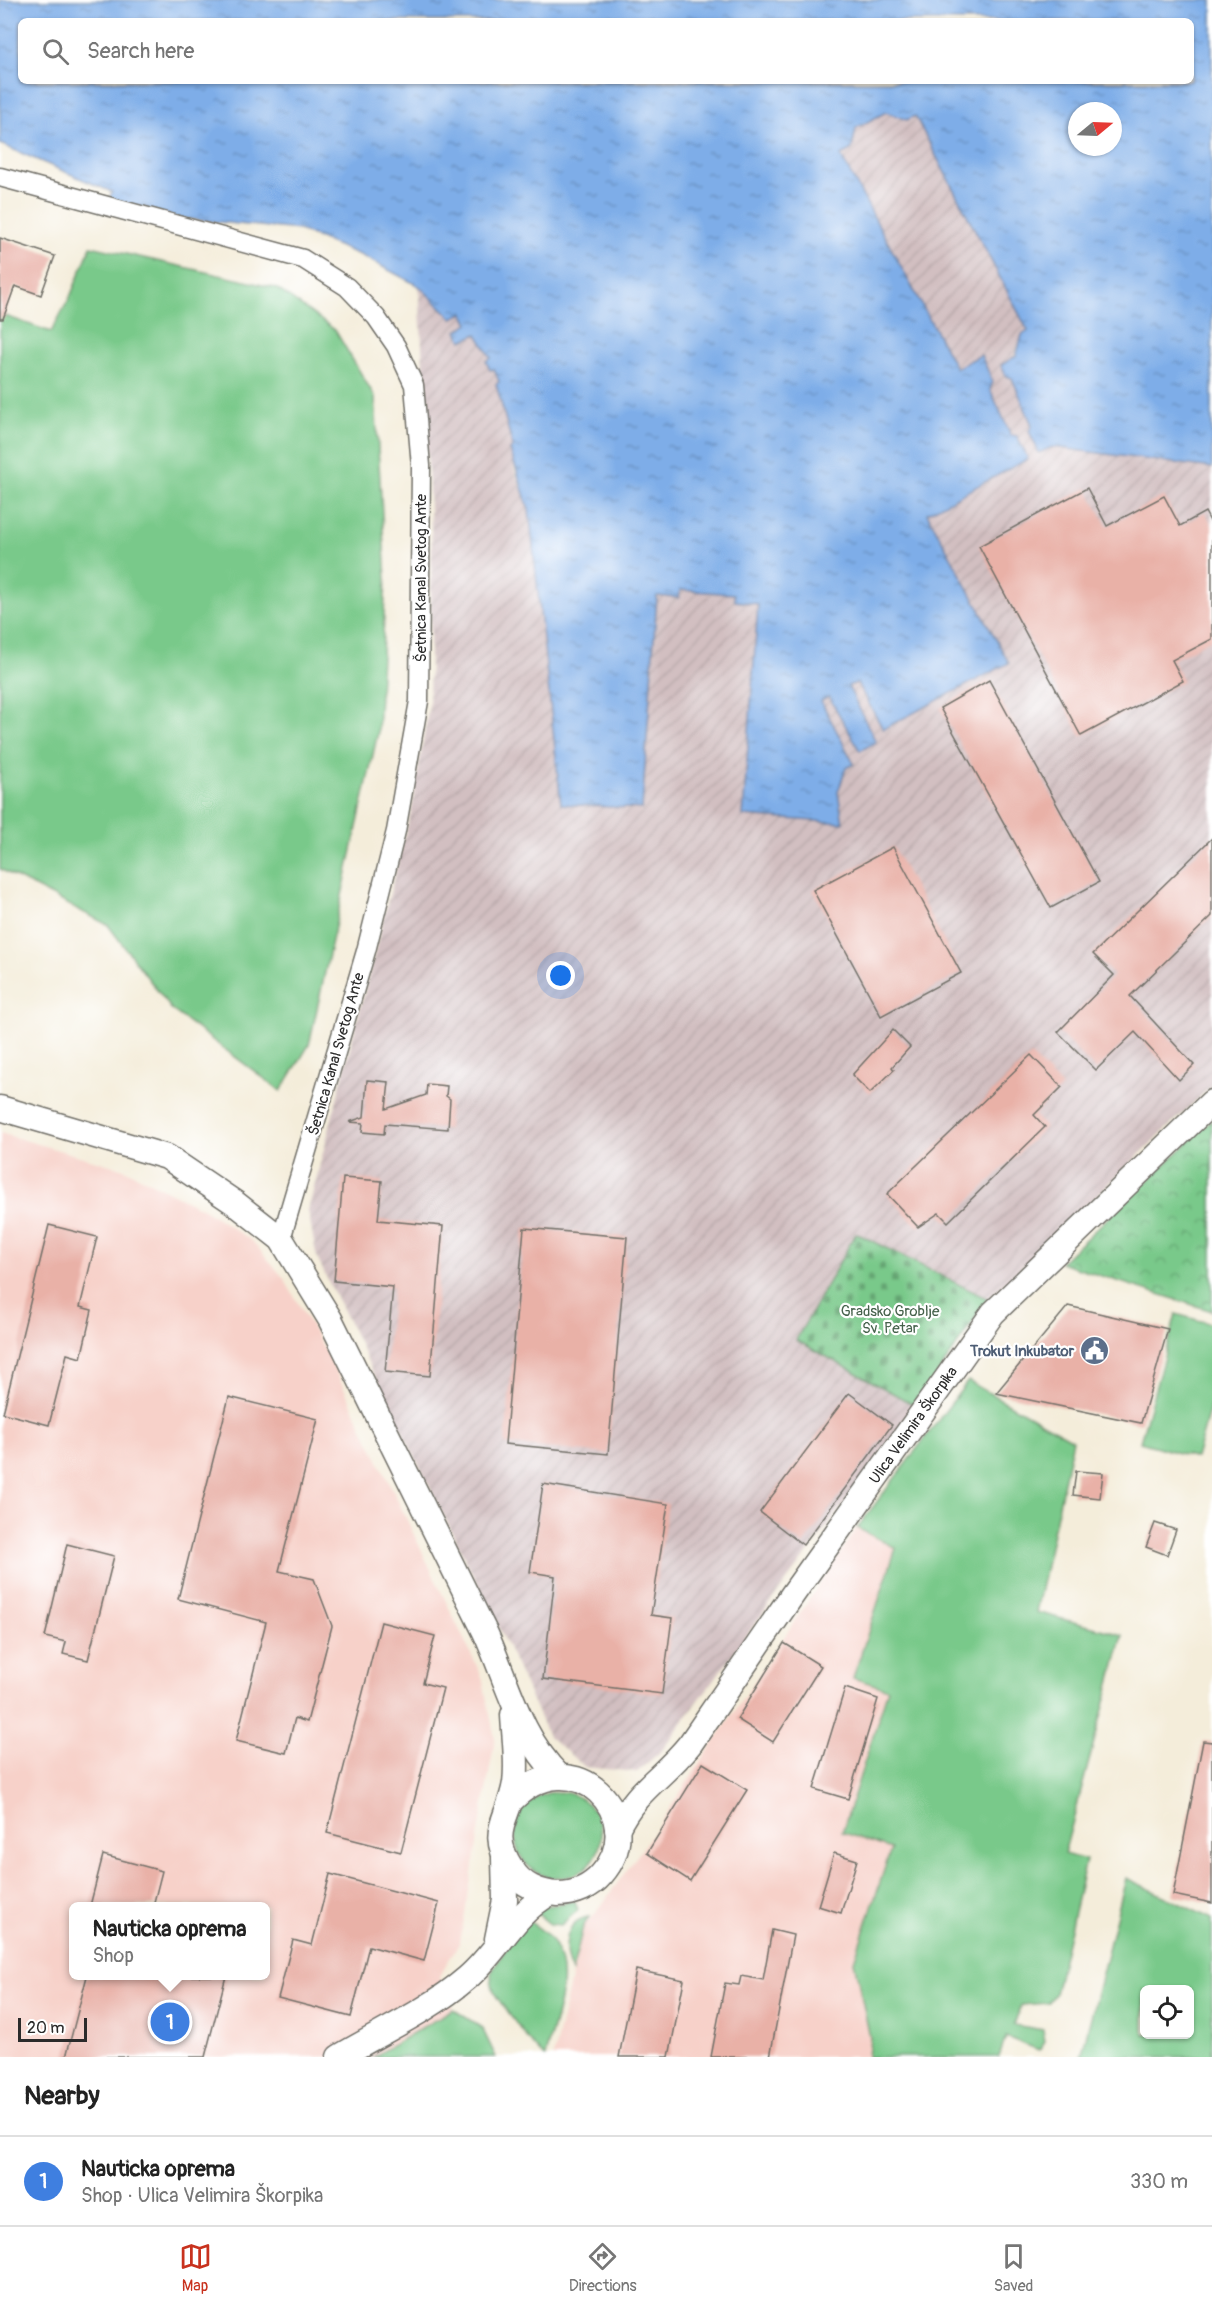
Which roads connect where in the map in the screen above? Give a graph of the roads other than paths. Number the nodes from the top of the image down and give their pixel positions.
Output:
1 (0, 177) edge
2 (1212, 1102) edge
3 (0, 1108) edge
4 (281, 1239) junction
5 (512, 1703) junction
6 (559, 1776) junction
7 (653, 1780) junction
8 (594, 1788) junction
9 (510, 1802) junction
10 (617, 1829) junction
11 (504, 1857) junction
12 (549, 1894) junction
13 (497, 1945) junction
14 (339, 2057) edge

1 - 4 street, Šetnica Kanal Svetog Ante
2 - 7 street, Ulica Velimira Škorpika
3 - 4 street
4 - 5 street
5 - 6 street
5 - 9 street
6 - 8 street
6 - 9 street
7 - 8 street
7 - 10 street
8 - 10 street
9 - 11 street
10 - 12 street
11 - 12 street
11 - 13 street
12 - 13 street
13 - 14 street

